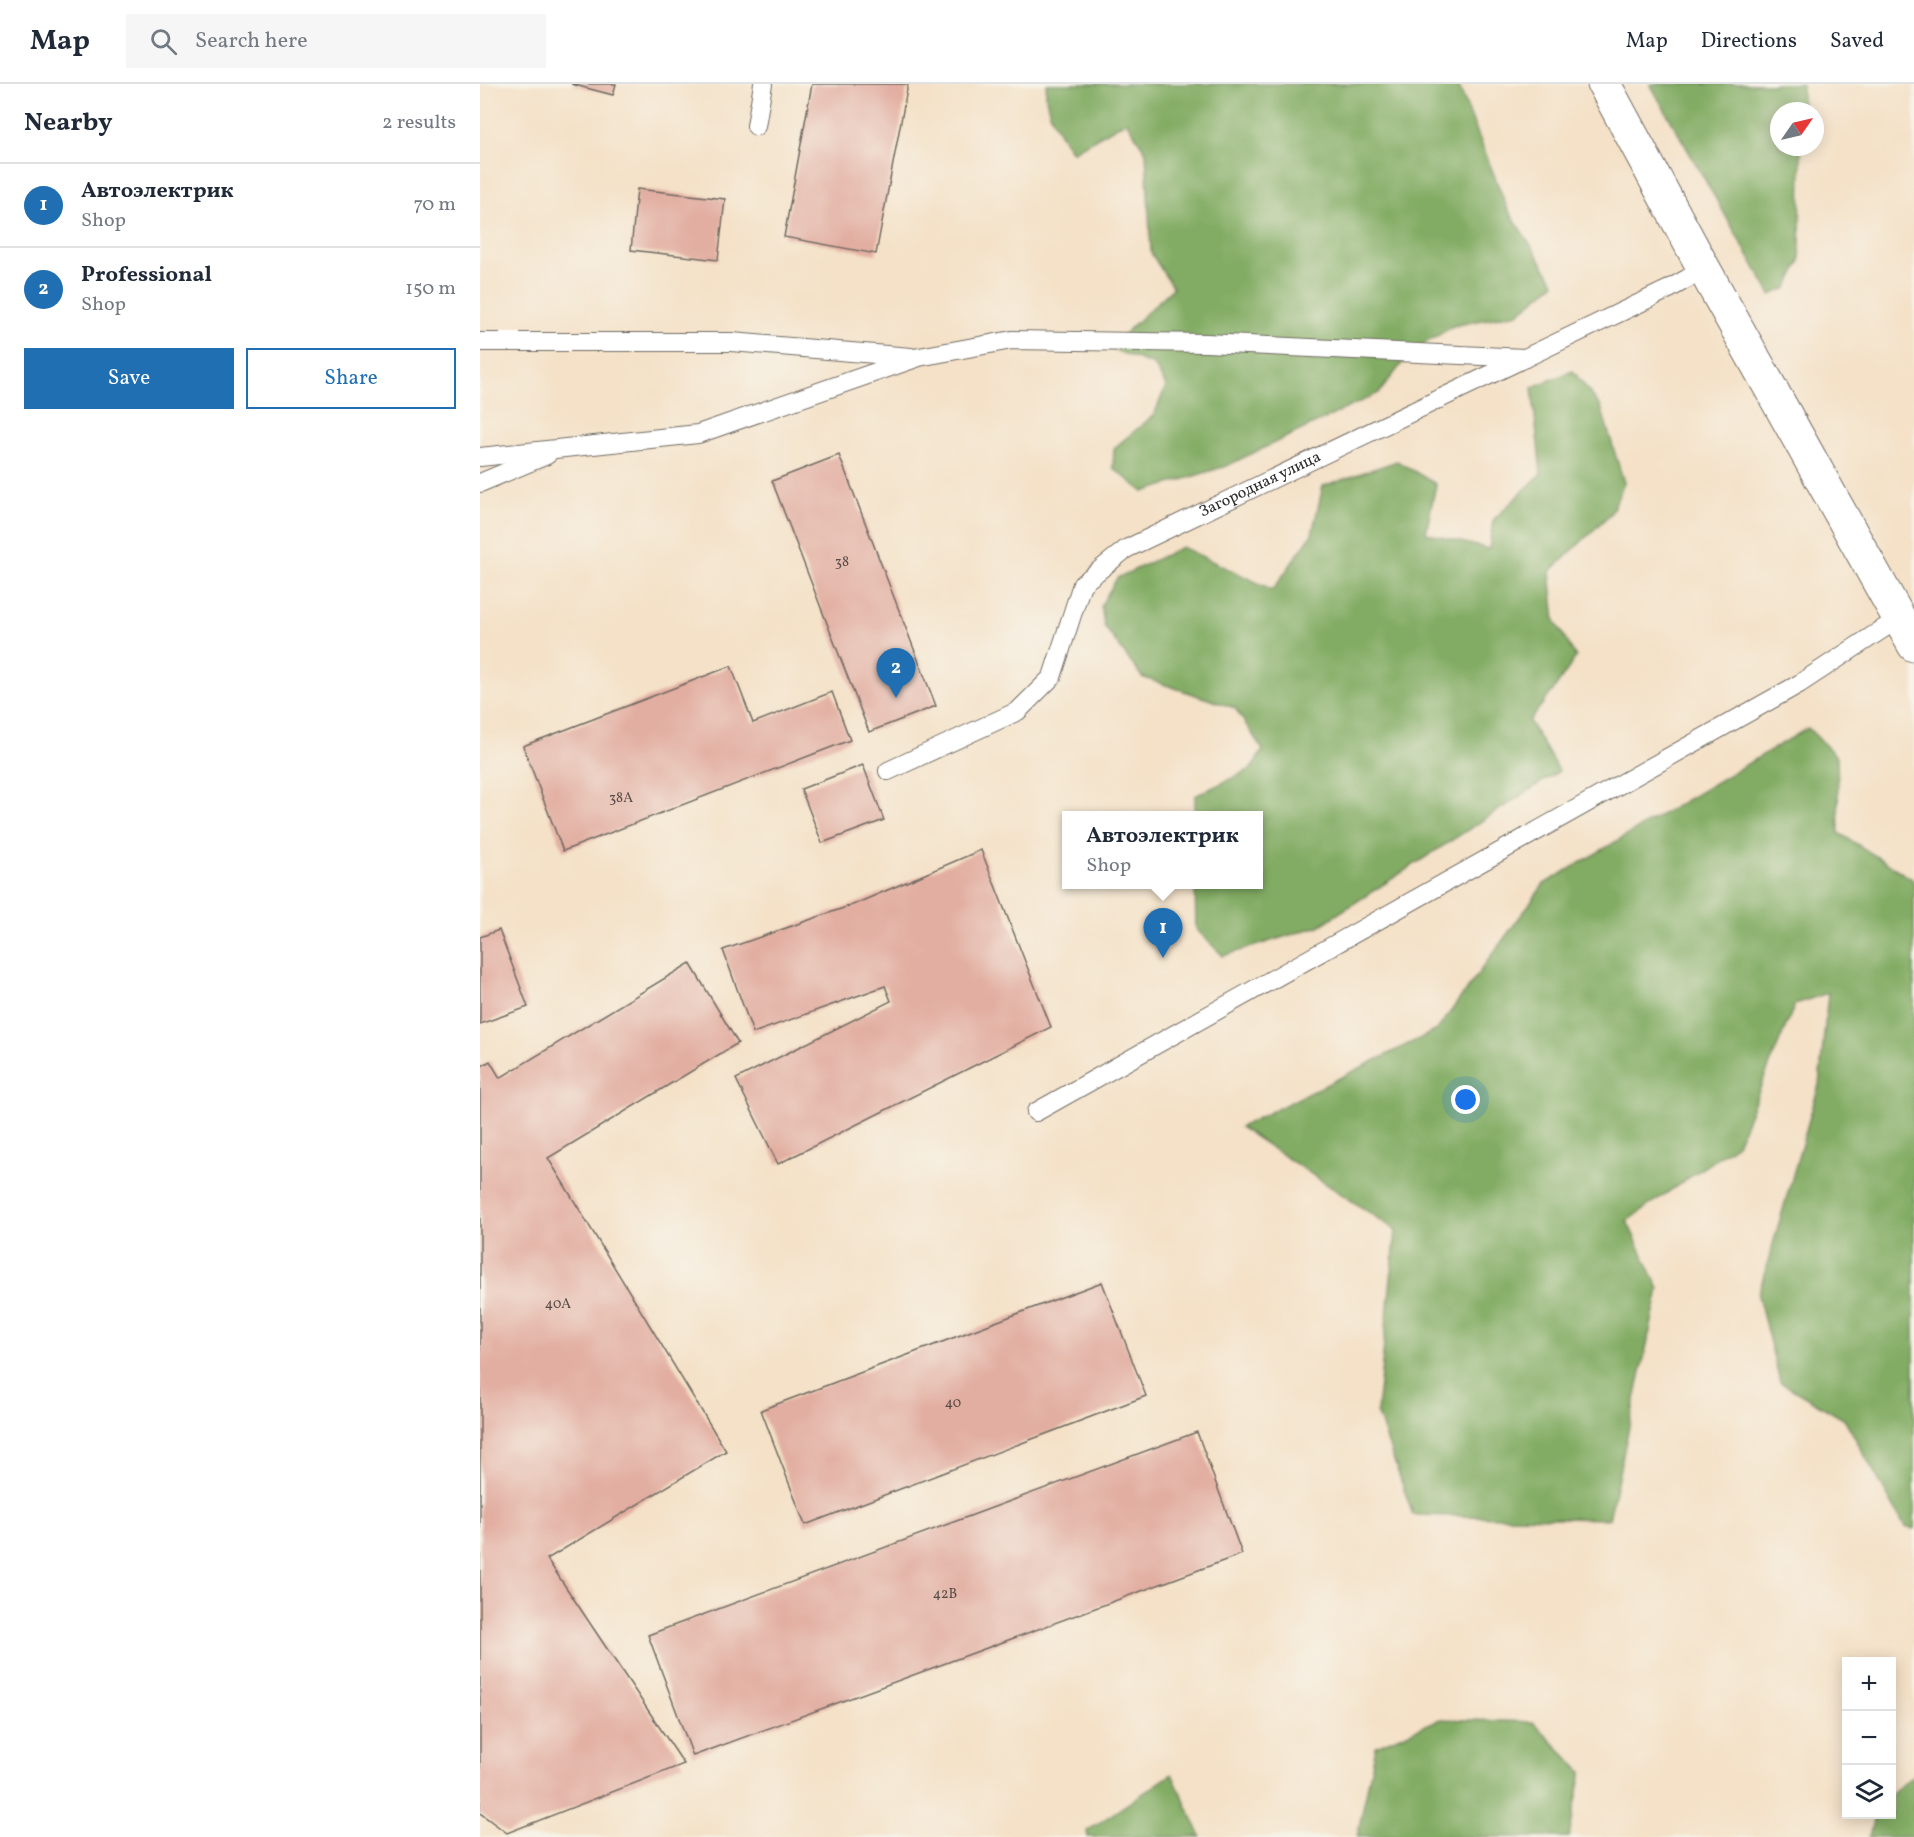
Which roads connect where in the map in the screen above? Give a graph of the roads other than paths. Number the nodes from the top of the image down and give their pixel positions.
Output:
1 (763, 84) edge
2 (1604, 84) edge
3 (756, 126) dead end
4 (1704, 269) junction
5 (480, 342) edge
6 (919, 357) junction
7 (1525, 358) junction
8 (565, 448) junction
9 (480, 457) edge
10 (480, 483) edge
11 (1906, 632) edge
12 (888, 771) dead end
13 (1036, 1112) dead end

1 - 3 lane
2 - 4 street
4 - 7 lane, Загородная улица
4 - 11 street
5 - 6 lane
6 - 7 lane
6 - 8 lane
7 - 12 lane, Загородная улица
8 - 9 lane
8 - 10 lane
11 - 13 lane

